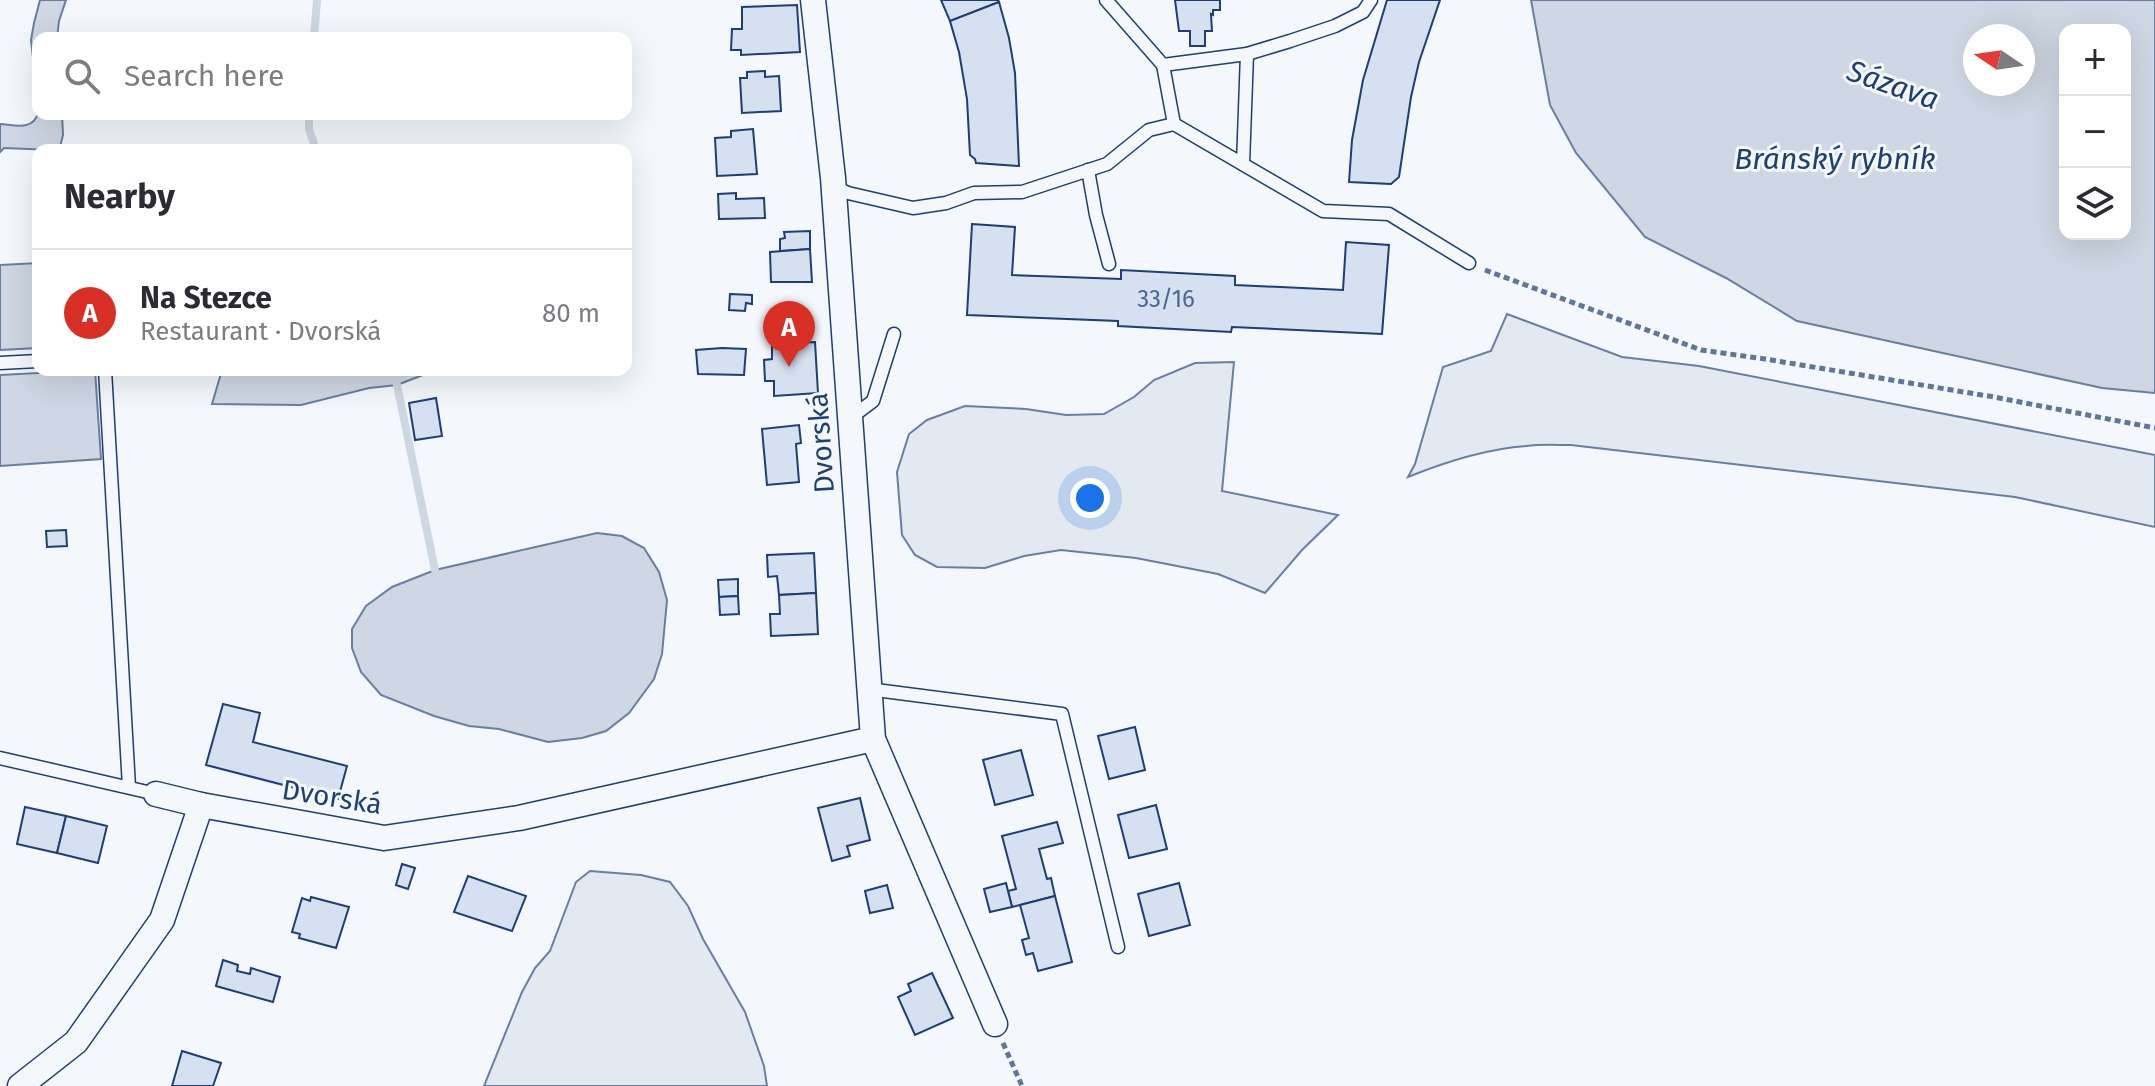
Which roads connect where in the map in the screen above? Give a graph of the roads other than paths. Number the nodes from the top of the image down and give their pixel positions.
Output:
1 (813, 0) edge
2 (1106, 0) edge
3 (1371, 0) edge
4 (1247, 54) junction
5 (1163, 65) junction
6 (1174, 124) junction
7 (1243, 164) junction
8 (1088, 170) junction
9 (834, 187) junction
10 (1469, 263) road end
11 (1109, 264) dead end
12 (894, 334) dead end
13 (32, 361) edge
14 (0, 363) edge
15 (105, 376) edge
16 (849, 419) junction
17 (868, 689) junction
18 (873, 739) junction
19 (0, 758) edge
20 (129, 787) junction
21 (156, 794) joint
22 (201, 805) junction
23 (1118, 947) dead end
24 (995, 1024) road end
25 (20, 1086) edge

1 - 9 street, Dvorská
2 - 5 lane
3 - 4 lane
4 - 5 lane
4 - 7 lane
5 - 6 lane
6 - 7 lane
6 - 8 lane
7 - 10 lane
8 - 9 lane
8 - 11 lane
9 - 16 street, Dvorská
12 - 16 lane
13 - 14 lane
15 - 20 lane
16 - 17 street, Dvorská
17 - 18 street, Dvorská
17 - 23 lane
18 - 22 street, Dvorská
18 - 24 street, Dvorská
19 - 20 lane
20 - 21 lane
21 - 22 street, Dvorská
22 - 25 street

